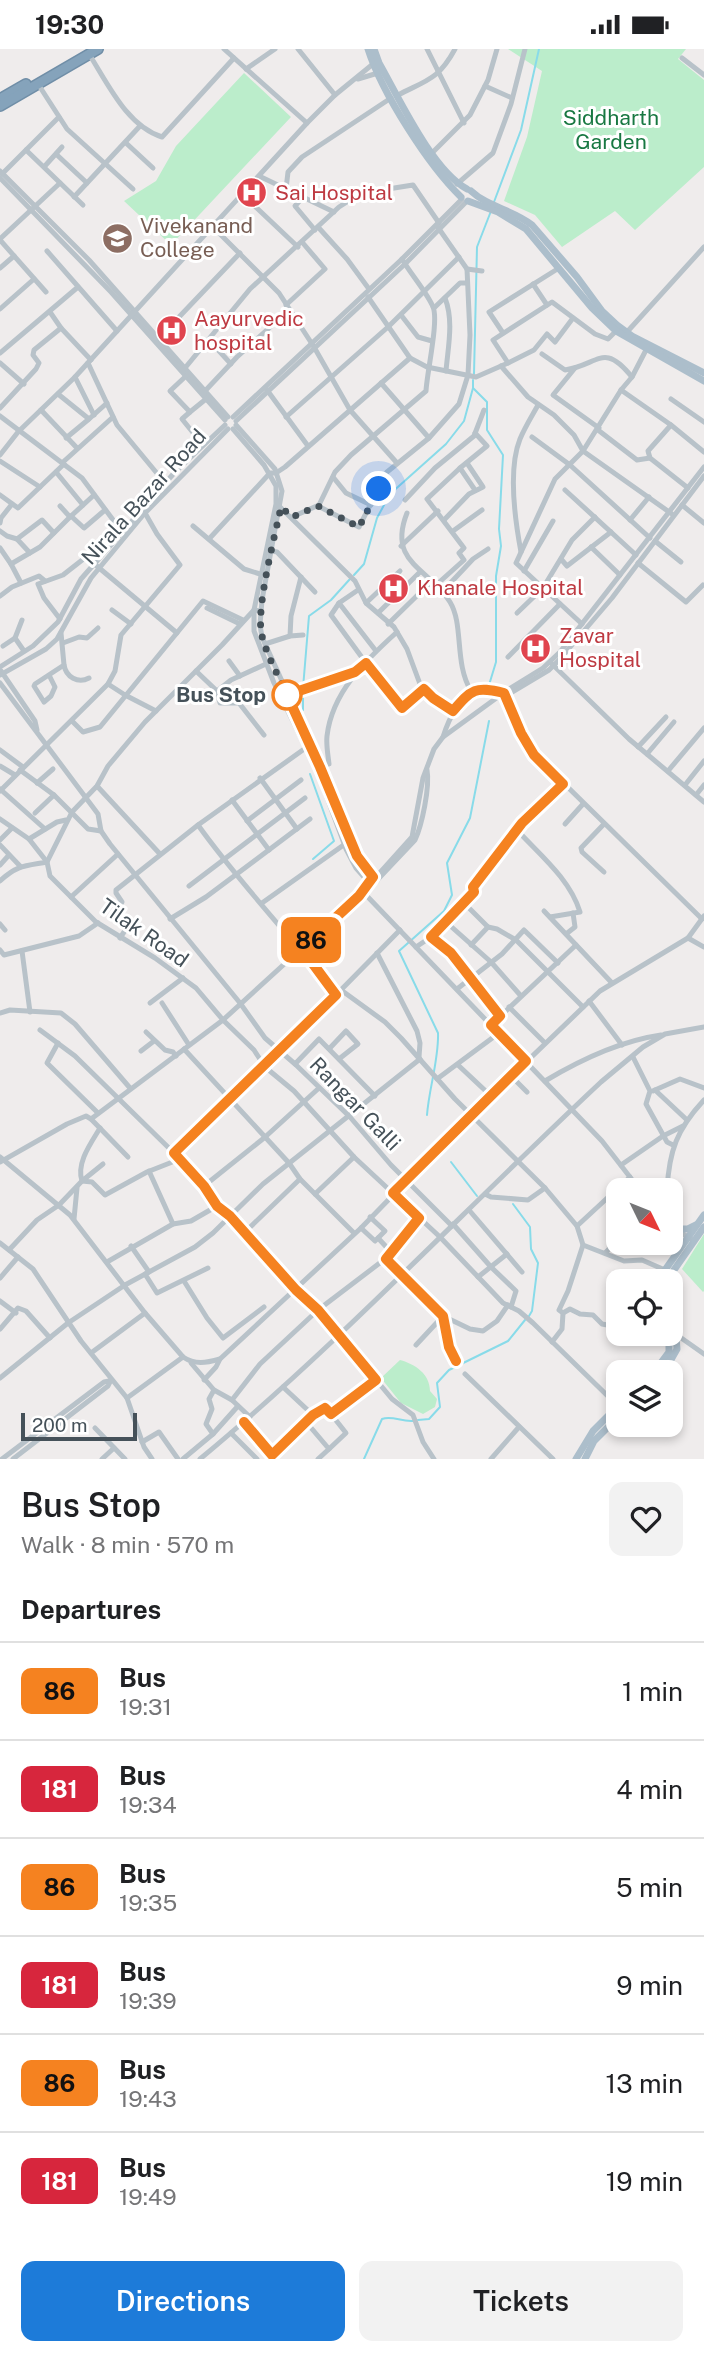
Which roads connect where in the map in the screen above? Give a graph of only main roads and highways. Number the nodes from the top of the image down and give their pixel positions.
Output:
1 (368, 49) edge
2 (374, 49) edge
3 (91, 51) edge
4 (395, 97) junction
5 (1, 101) edge
6 (469, 190) junction
7 (465, 200) junction
8 (481, 202) junction
9 (499, 209) junction
10 (704, 373) edge
11 (704, 381) edge
12 (704, 1215) edge
13 (701, 1226) edge
14 (683, 1229) edge
15 (690, 1241) junction
16 (683, 1246) edge
17 (675, 1269) edge
18 (606, 1418) edge
19 (606, 1429) edge
20 (576, 1459) edge
21 (584, 1459) edge

1 - 4 main road
2 - 4 main road
3 - 5 highway
3 - 5 highway
4 - 6 main road
4 - 7 main road
6 - 7 main road
6 - 8 main road
7 - 8 main road
8 - 9 main road
9 - 10 main road
9 - 11 main road
12 - 13 main road
13 - 14 main road
13 - 15 main road
15 - 16 main road
15 - 17 main road
18 - 20 main road
19 - 21 main road

